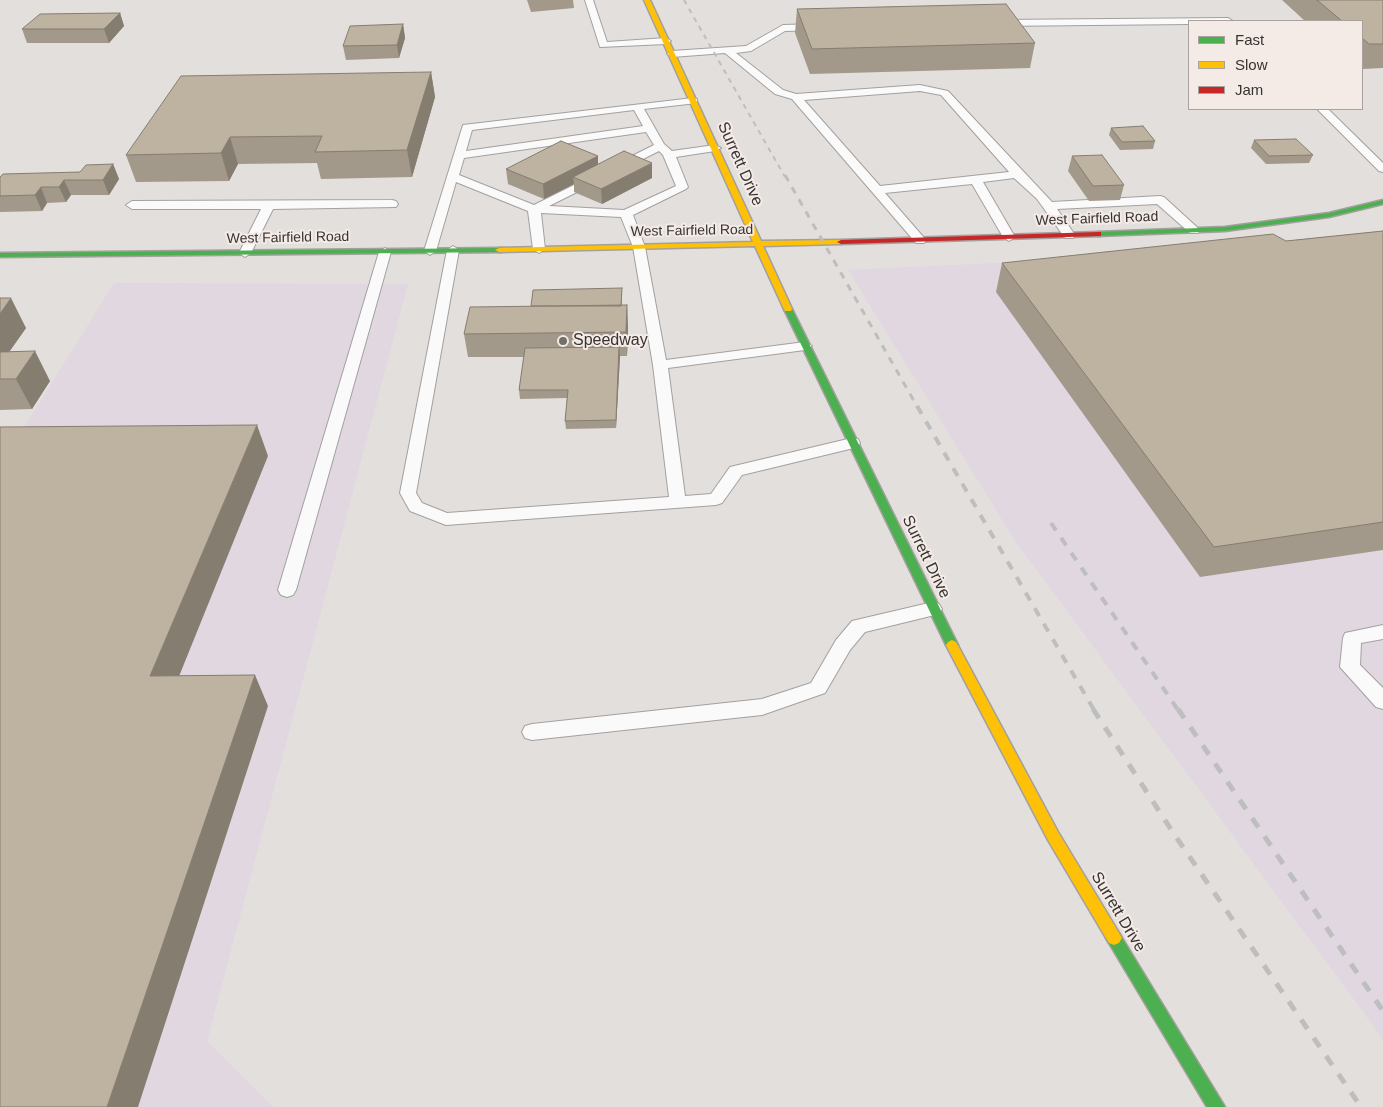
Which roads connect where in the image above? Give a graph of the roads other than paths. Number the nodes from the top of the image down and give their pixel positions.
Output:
1 (589, 0) edge
2 (647, 0) edge
3 (1188, 21) edge
4 (991, 23) edge
5 (832, 27) edge
6 (666, 41) junction
7 (728, 51) junction
8 (672, 54) junction
9 (796, 97) junction
10 (693, 101) junction
11 (637, 106) junction
12 (1323, 110) edge
13 (651, 128) junction
14 (660, 146) junction
15 (715, 148) junction
16 (458, 155) junction
17 (669, 155) junction
18 (1383, 169) edge
19 (1018, 174) junction
20 (452, 176) junction
21 (976, 180) junction
22 (877, 190) junction
23 (1383, 202) edge
24 (392, 204) dead end
25 (132, 205) dead end
26 (270, 205) junction
27 (1048, 206) junction
28 (534, 209) junction
29 (626, 214) junction
30 (1194, 230) junction
31 (1069, 235) junction
32 (1009, 237) junction
33 (920, 240) junction
34 (758, 244) junction
35 (639, 247) junction
36 (539, 249) junction
37 (453, 250) junction
38 (430, 251) junction
39 (385, 252) junction
40 (245, 253) junction
41 (0, 255) edge
42 (805, 346) junction
43 (660, 365) junction
44 (852, 442) junction
45 (678, 502) junction
46 (287, 590) dead end
47 (932, 609) junction
48 (1383, 632) edge
49 (1383, 701) edge
50 (532, 732) dead end
51 (1217, 1107) edge

1 - 6 lane
2 - 6 street, Surrett Drive
3 - 4 lane
5 - 7 lane
6 - 8 street, Surrett Drive
7 - 8 lane
7 - 9 lane
8 - 10 street, Surrett Drive
9 - 19 lane
9 - 22 lane
10 - 11 lane
10 - 15 street, Surrett Drive
11 - 13 lane
11 - 16 lane
12 - 18 lane
13 - 14 lane
13 - 16 lane
14 - 17 lane
14 - 28 lane
15 - 17 lane
15 - 34 street, Surrett Drive
16 - 20 lane
17 - 29 lane
19 - 21 lane
19 - 27 lane
20 - 28 lane
20 - 38 lane
21 - 22 lane
21 - 32 lane
22 - 33 lane
23 - 30 street, West Fairfield Road
24 - 26 lane
25 - 26 lane
26 - 40 lane
27 - 30 lane
27 - 31 lane
28 - 29 lane
28 - 36 lane
29 - 35 lane
30 - 31 street, West Fairfield Road
31 - 32 street, West Fairfield Road
32 - 33 street, West Fairfield Road
33 - 34 street, West Fairfield Road
34 - 35 street, West Fairfield Road
34 - 42 street, Surrett Drive
35 - 36 street, West Fairfield Road
35 - 43 lane
36 - 37 street, West Fairfield Road
37 - 38 street, West Fairfield Road
37 - 45 lane
38 - 39 street, West Fairfield Road
39 - 40 street, West Fairfield Road
39 - 46 lane
40 - 41 street, West Fairfield Road
42 - 43 lane
42 - 44 street, Surrett Drive
43 - 45 lane
44 - 45 lane
44 - 47 street, Surrett Drive
47 - 50 lane
47 - 51 street, Surrett Drive
48 - 49 lane

